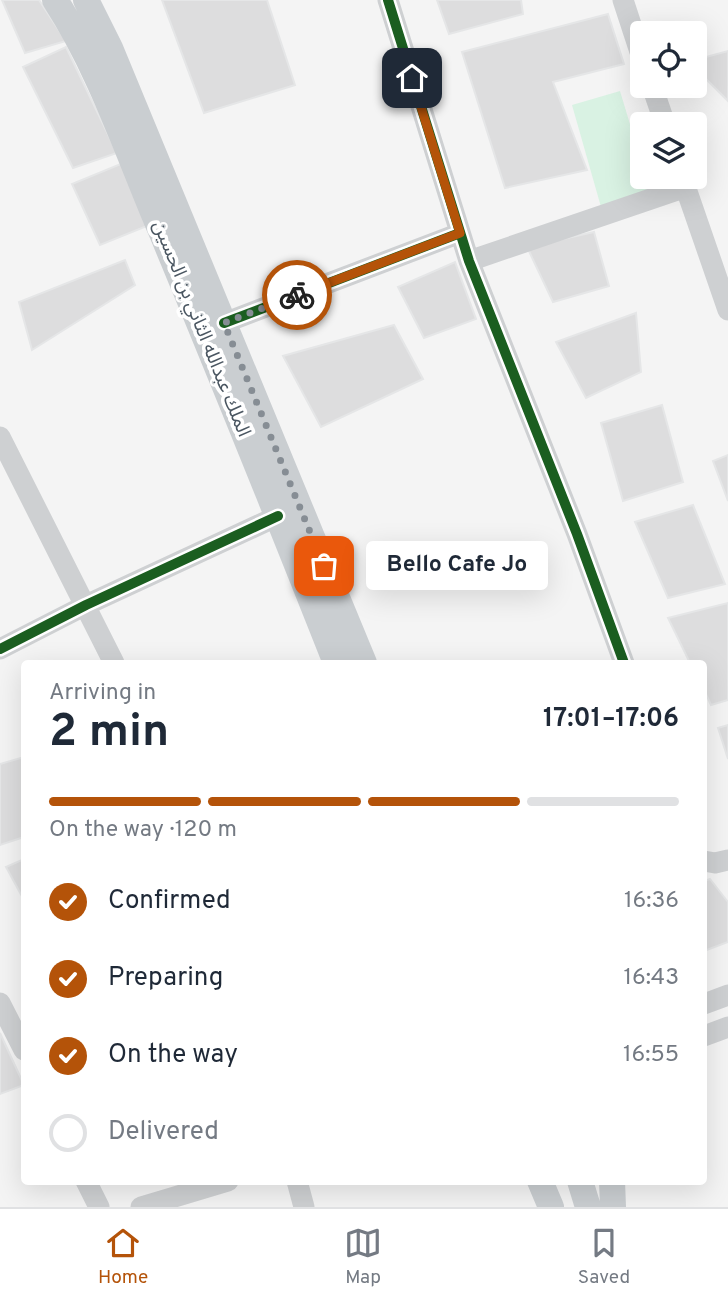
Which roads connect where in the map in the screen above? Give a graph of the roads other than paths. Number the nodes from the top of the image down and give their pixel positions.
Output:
1 (55, 0) edge
2 (86, 0) edge
3 (388, 0) edge
4 (622, 0) edge
5 (630, 23) edge
6 (665, 189) edge
7 (686, 189) edge
8 (460, 233) junction
9 (469, 261) junction
10 (728, 310) edge
11 (224, 323) junction
12 (0, 437) edge
13 (278, 516) junction
14 (86, 605) junction
15 (0, 649) edge
16 (113, 660) edge
17 (335, 660) edge
18 (363, 660) edge
19 (623, 660) edge
20 (728, 860) edge
21 (707, 862) edge
22 (728, 995) edge
23 (0, 1003) edge
24 (707, 1003) edge
25 (728, 1027) edge
26 (707, 1035) edge
27 (21, 1044) edge
28 (88, 1185) edge
29 (215, 1185) edge
30 (299, 1185) edge
31 (542, 1185) edge
32 (581, 1185) edge
33 (612, 1185) edge
34 (99, 1207) edge
35 (141, 1207) edge
36 (303, 1207) edge
37 (551, 1207) edge
38 (588, 1207) edge
39 (612, 1207) edge

1 - 13 main road, الملك عبدالله الثاني بن الحسين
2 - 11 main road, الملك عبدالله الثاني بن الحسين
3 - 8 street
4 - 5 street
6 - 9 street
7 - 10 street
8 - 9 street
8 - 11 street
9 - 19 street
11 - 18 main road, الملك عبدالله الثاني بن الحسين
12 - 14 street
13 - 14 street
13 - 17 main road, الملك عبدالله الثاني بن الحسين
14 - 15 street
14 - 16 street
20 - 21 street
22 - 24 street
23 - 27 street
25 - 26 street
28 - 34 street
29 - 35 street
30 - 36 street
31 - 37 main road
32 - 38 main road
33 - 39 main road

